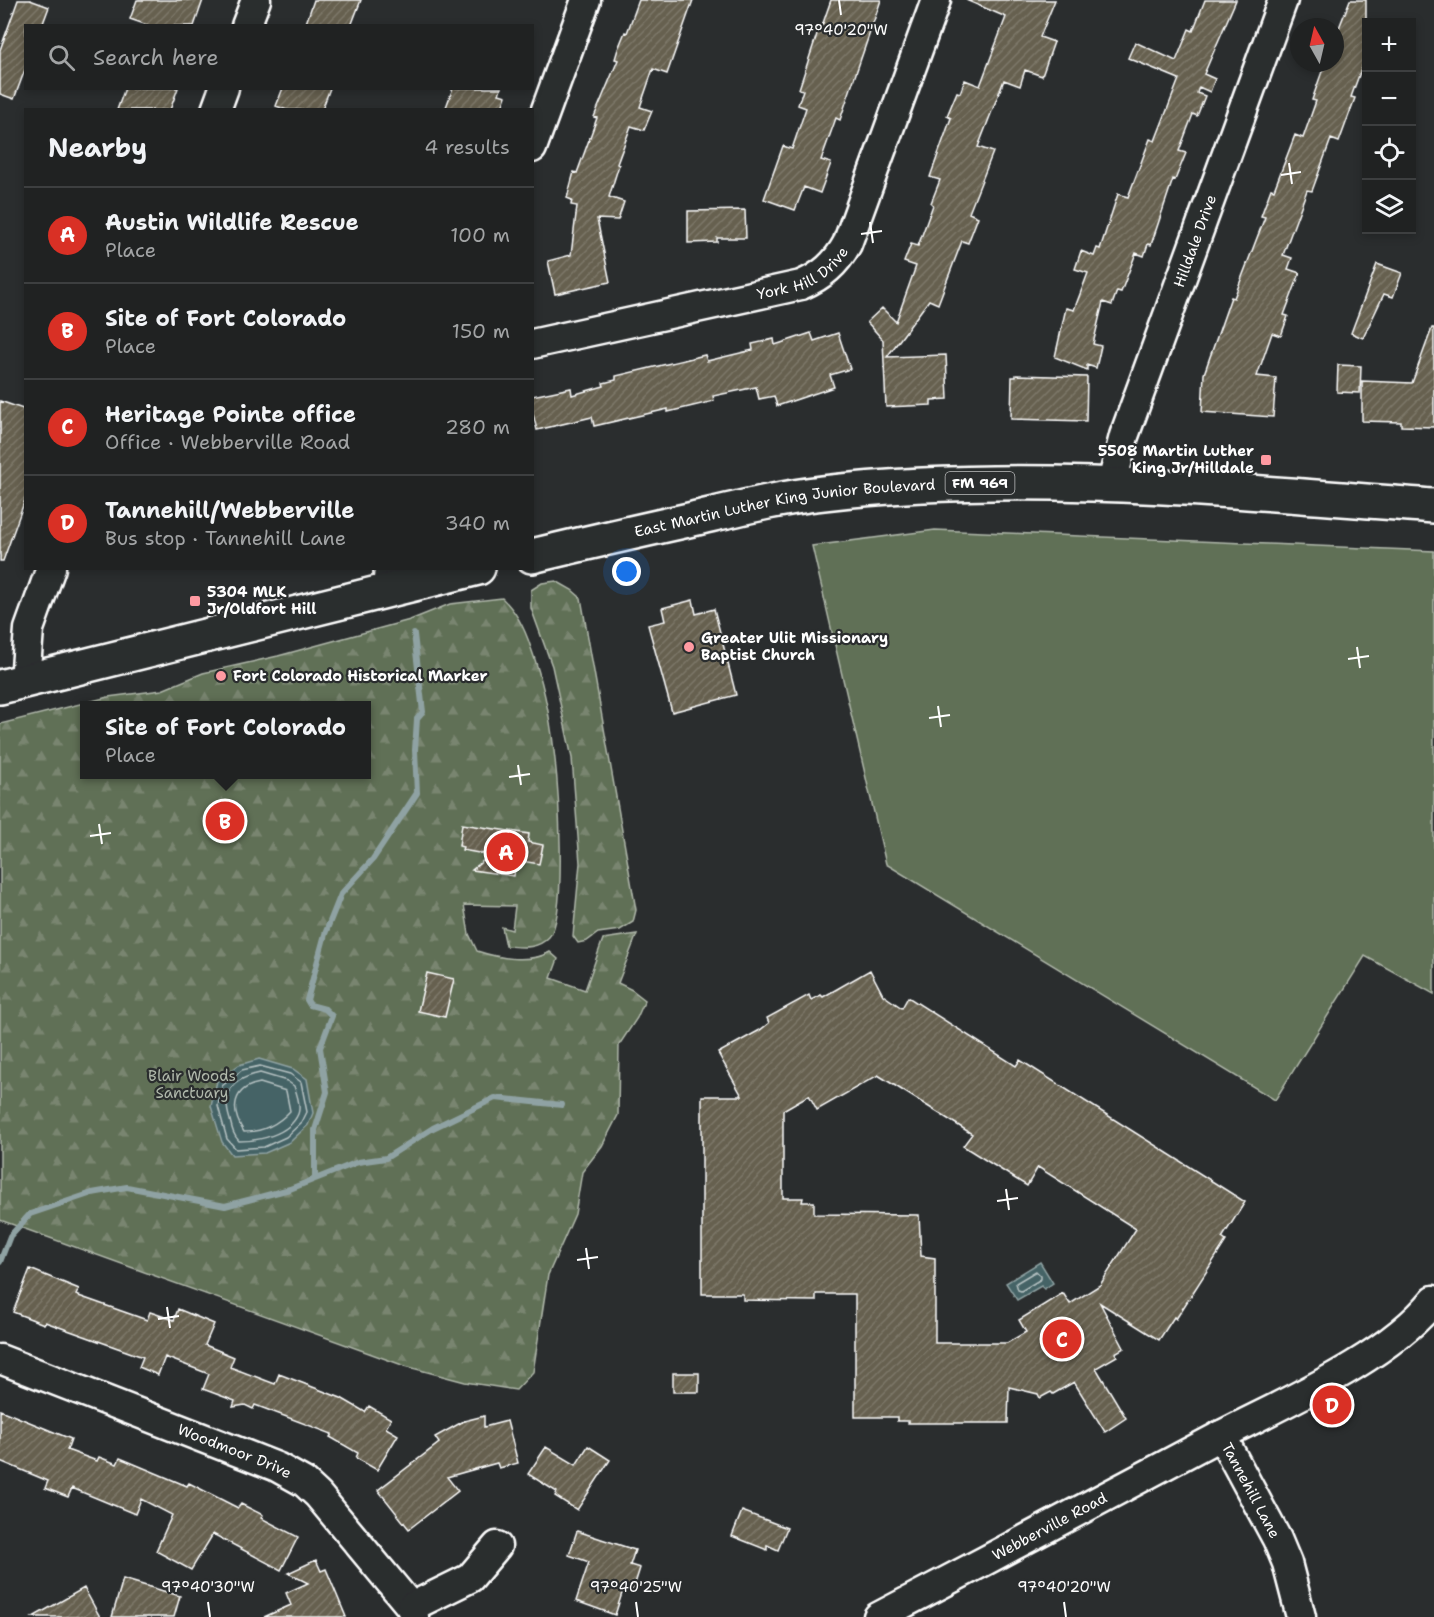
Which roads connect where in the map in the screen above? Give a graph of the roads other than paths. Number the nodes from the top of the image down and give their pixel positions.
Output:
1 (256, 0) edge
2 (586, 0) edge
3 (936, 0) edge
4 (1284, 0) edge
5 (247, 24) edge
6 (223, 90) edge
7 (217, 108) edge
8 (534, 143) edge
9 (534, 344) edge
10 (1112, 483) junction
11 (1434, 506) edge
12 (534, 556) edge
13 (50, 570) edge
14 (463, 570) edge
15 (388, 580) edge
16 (12, 684) edge
17 (1434, 1300) edge
18 (0, 1359) edge
19 (1221, 1435) junction
20 (497, 1546) dead end
21 (413, 1612) edge
22 (878, 1617) edge
23 (1301, 1617) edge

1 - 5 street
2 - 8 street
3 - 9 street, York Hill Drive
4 - 10 street, Hilldale Drive
6 - 7 street
10 - 11 main road, East Martin Luther King Junior Boulevard / FM 969
10 - 12 main road, East Martin Luther King Junior Boulevard / FM 969
13 - 16 street
14 - 15 main road
15 - 16 main road
17 - 19 street, Tannehill Lane
18 - 21 street, Woodmoor Drive
19 - 22 street, Webberville Road
19 - 23 street, Tannehill Lane
20 - 21 street

